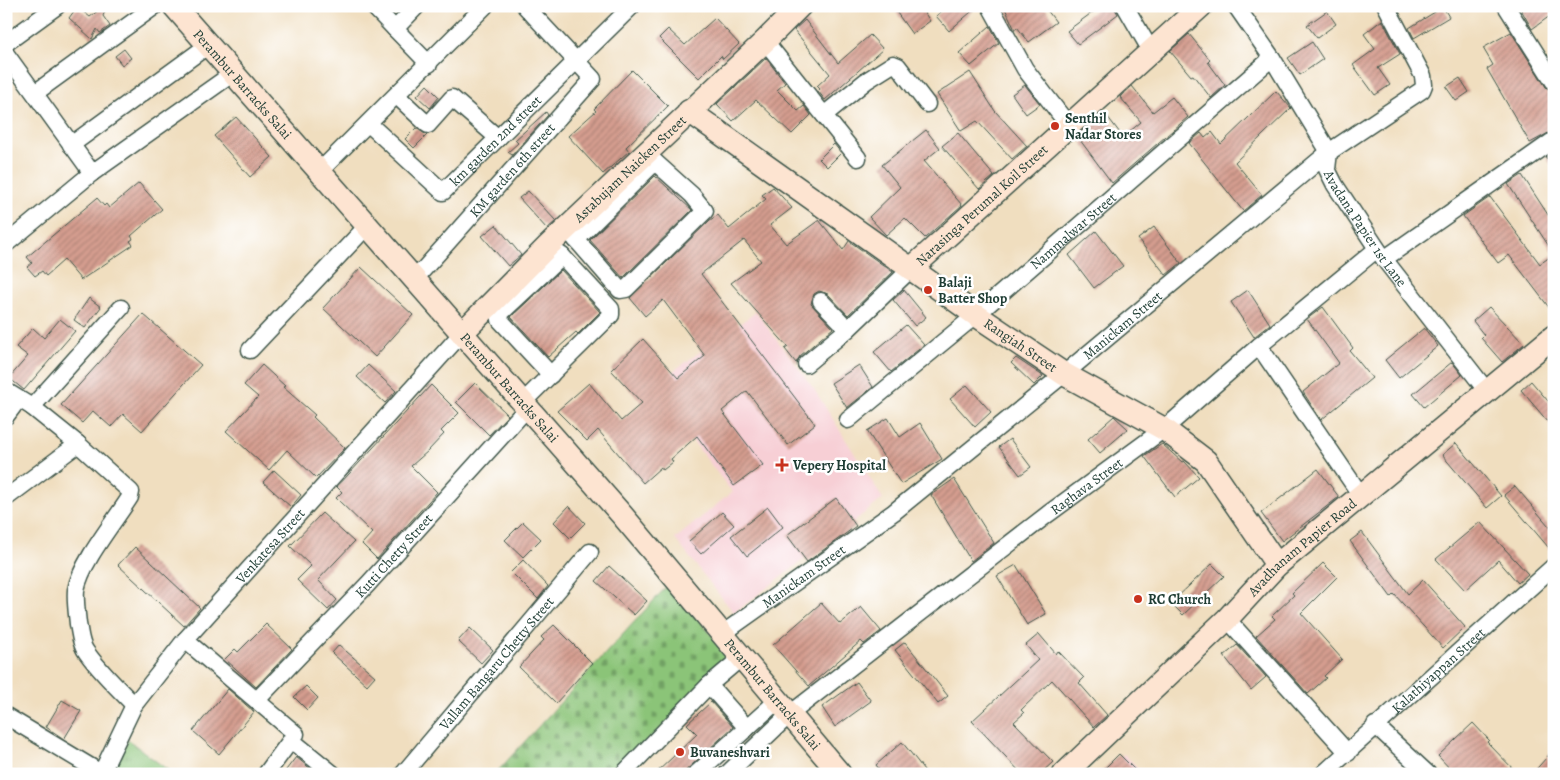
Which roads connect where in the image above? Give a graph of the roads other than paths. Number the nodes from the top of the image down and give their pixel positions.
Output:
1 (57, 6) edge
2 (155, 6) edge
3 (174, 6) edge
4 (373, 6) edge
5 (417, 6) edge
6 (485, 6) edge
7 (632, 6) edge
8 (800, 6) edge
9 (990, 6) edge
10 (1125, 6) edge
11 (1201, 6) edge
12 (1236, 6) edge
13 (1386, 6) edge
14 (1506, 6) edge
15 (534, 10) edge
16 (395, 29) junction
17 (765, 41) junction
18 (6, 43) edge
19 (207, 46) junction
20 (1151, 51) junction
21 (6, 54) edge
22 (1272, 58) junction
23 (577, 61) junction
24 (429, 64) junction
25 (232, 74) junction
26 (1554, 82) edge
27 (35, 92) junction
28 (397, 96) junction
29 (927, 104) dead end
30 (689, 111) junction
31 (824, 115) junction
32 (368, 124) junction
33 (1069, 126) junction
34 (498, 138) junction
35 (1554, 140) edge
36 (71, 145) junction
37 (1330, 152) junction
38 (650, 158) junction
39 (858, 158) dead end
40 (320, 171) junction
41 (92, 173) junction
42 (368, 225) junction
43 (571, 234) junction
44 (6, 244) edge
45 (555, 251) junction
46 (1381, 254) junction
47 (912, 268) junction
48 (415, 279) junction
49 (821, 301) dead end
50 (121, 308) dead end
51 (976, 315) junction
52 (848, 329) junction
53 (462, 333) junction
54 (1554, 336) edge
55 (1259, 346) junction
56 (250, 350) dead end
57 (806, 364) dead end
58 (1064, 374) junction
59 (551, 375) junction
60 (1486, 390) junction
61 (19, 400) edge
62 (525, 404) junction
63 (6, 416) edge
64 (848, 420) dead end
65 (1164, 429) junction
66 (78, 444) junction
67 (1362, 497) junction
68 (6, 498) edge
69 (590, 552) dead end
70 (1277, 565) junction
71 (1551, 573) edge
72 (1227, 619) junction
73 (722, 634) junction
74 (185, 640) junction
75 (742, 657) junction
76 (710, 685) junction
77 (257, 700) junction
78 (134, 705) junction
79 (784, 707) junction
80 (6, 716) edge
81 (1375, 726) junction
82 (747, 728) junction
83 (291, 740) junction
84 (1348, 753) junction
85 (101, 773) edge
86 (266, 774) edge
87 (333, 774) edge
88 (402, 774) edge
89 (623, 774) edge
90 (696, 774) edge
91 (727, 774) edge
92 (840, 774) edge
93 (1064, 774) edge
94 (1323, 774) edge
95 (1428, 774) edge

1 - 18 street
2 - 27 street
3 - 19 street, Perambur Barracks Salai
4 - 16 street
5 - 16 street
6 - 24 street
7 - 23 street, km garden 2nd street
8 - 17 street, Astabujam Naicken Street
9 - 33 street
10 - 20 street
11 - 20 street, Narasinga Perumal Koil Street
12 - 22 street, Avadana Papier 1st Lane
13 - 37 street, Manickam Street
14 - 26 street
15 - 23 street
16 - 24 street
17 - 30 street, Astabujam Naicken Street
17 - 31 street
19 - 25 street, Perambur Barracks Salai
19 - 36 street
20 - 33 street, Narasinga Perumal Koil Street
21 - 27 street
22 - 37 street, Avadana Papier 1st Lane
22 - 51 street, Nammalwar Street
23 - 34 street, km garden 2nd street
23 - 48 street, KM garden 6th street
24 - 28 street
25 - 40 street, Perambur Barracks Salai
25 - 41 street
27 - 36 street
28 - 32 street
28 - 34 street
29 - 31 street
30 - 38 street, Astabujam Naicken Street
30 - 47 street, Rangiah Street
31 - 39 street
32 - 34 street, km garden 2nd street
32 - 40 street
33 - 47 street, Narasinga Perumal Koil Street
35 - 46 street, Raghava Street
36 - 41 street
37 - 46 street, Avadana Papier 1st Lane
37 - 58 street, Manickam Street
38 - 43 street, Astabujam Naicken Street
38 - 43 street
40 - 42 street, Perambur Barracks Salai
41 - 44 street
42 - 48 street, Perambur Barracks Salai
42 - 56 street
43 - 45 street, Astabujam Naicken Street
45 - 53 street, Astabujam Naicken Street
45 - 59 street
45 - 59 street, Kutti Chetty Street
46 - 55 street, Raghava Street
46 - 60 street, Avadana Papier 1st Lane
47 - 51 street, Rangiah Street
47 - 52 street, Narasinga Perumal Koil Street
48 - 53 street, Perambur Barracks Salai
49 - 52 street
50 - 61 street
51 - 58 street, Rangiah Street
51 - 64 street, Nammalwar Street
52 - 57 street, Narasinga Perumal Koil Street
53 - 62 street, Perambur Barracks Salai
53 - 74 street, Venkatesa Street
54 - 60 street, Avadhanam Papier Road
55 - 65 street, Raghava Street
55 - 67 street
58 - 65 street, Rangiah Street
58 - 73 street, Manickam Street
59 - 62 street, Kutti Chetty Street
60 - 67 street, Avadhanam Papier Road
61 - 63 street
61 - 66 street
62 - 73 street, Perambur Barracks Salai
62 - 77 street, Kutti Chetty Street
65 - 70 street, Rangiah Street
65 - 79 street, Raghava Street
66 - 68 street
66 - 78 street
67 - 70 street, Avadhanam Papier Road
69 - 88 street, Vallam Bangaru Chetty Street
70 - 72 street, Avadhanam Papier Road
71 - 81 street, Kalathiyappan Street
72 - 84 street
72 - 93 street, Avadhanam Papier Road
73 - 75 street, Perambur Barracks Salai
74 - 77 street
74 - 78 street, Venkatesa Street
75 - 76 street
75 - 79 street, Perambur Barracks Salai
76 - 82 street
76 - 89 street
77 - 83 street
78 - 85 street, Venkatesa Street
79 - 82 street
79 - 91 street
79 - 92 street, Perambur Barracks Salai
80 - 85 street
81 - 84 street, Kalathiyappan Street
81 - 95 street
82 - 90 street
83 - 86 street
83 - 87 street
84 - 94 street, Kalathiyappan Street

